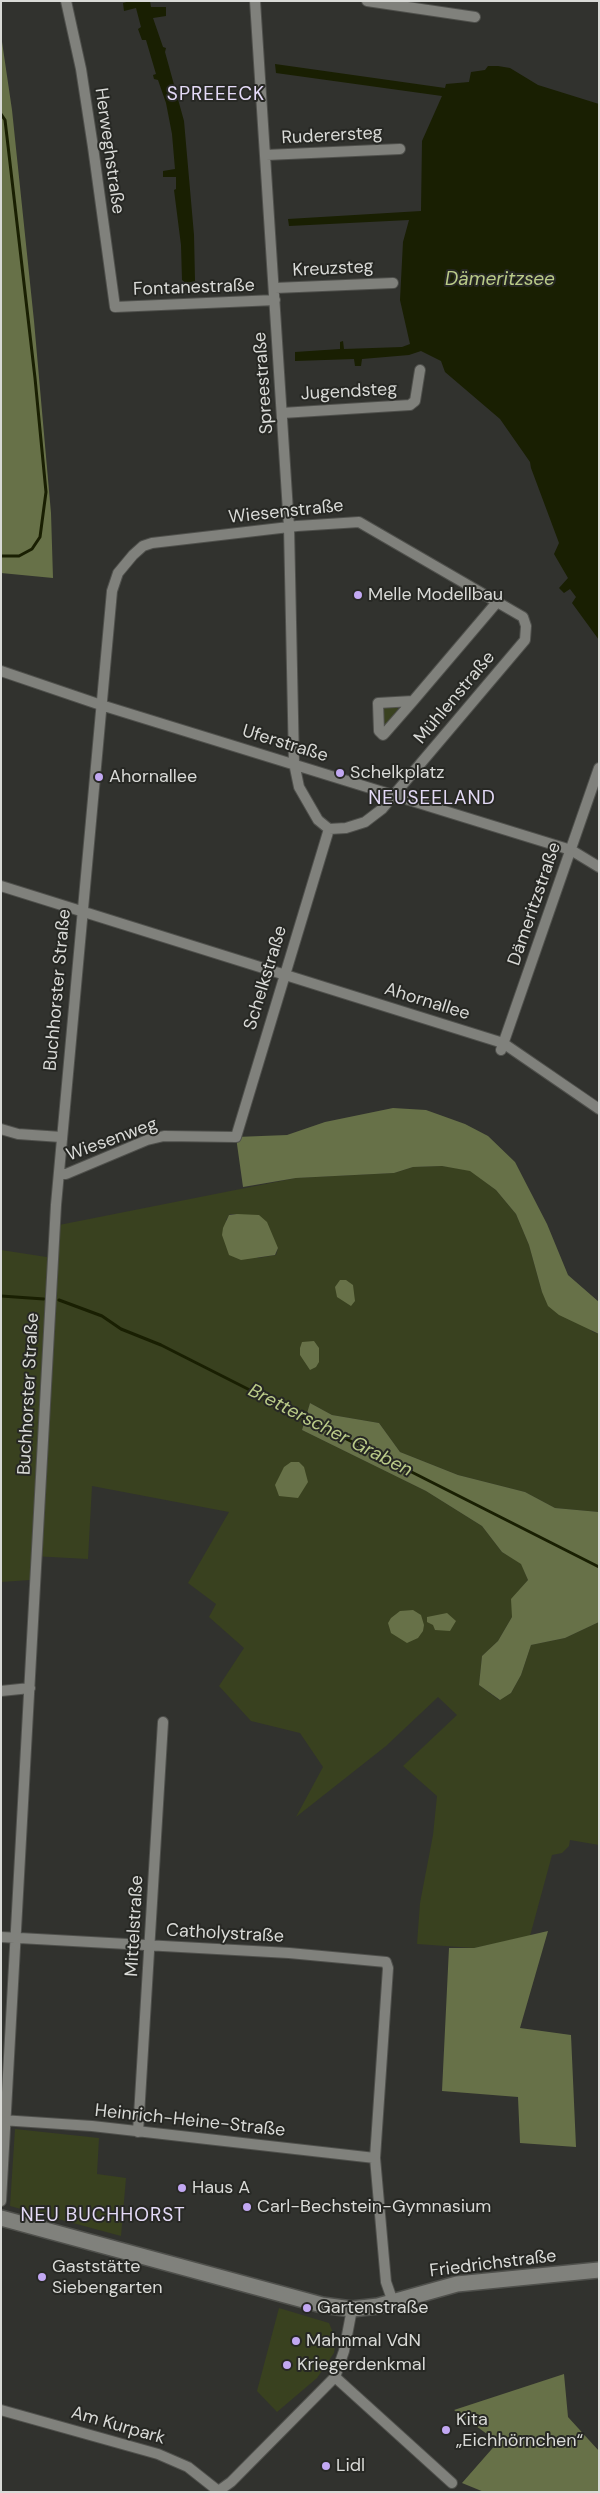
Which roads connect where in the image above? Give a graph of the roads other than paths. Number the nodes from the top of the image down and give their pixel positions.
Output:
1 (66, 1) edge
2 (255, 1) edge
3 (368, 1) edge
4 (475, 17) dead end
5 (400, 149) dead end
6 (266, 155) junction
7 (393, 283) dead end
8 (274, 288) junction
9 (275, 300) junction
10 (115, 307) joint
11 (420, 370) dead end
12 (282, 413) junction
13 (289, 527) junction
14 (112, 591) joint
15 (498, 601) junction
16 (523, 617) joint
17 (1, 671) edge
18 (414, 701) dead end
19 (101, 705) junction
20 (294, 763) junction
21 (599, 768) edge
22 (395, 795) junction
23 (329, 830) junction
24 (571, 850) junction
25 (599, 867) edge
26 (1, 886) edge
27 (82, 912) junction
28 (284, 976) junction
29 (502, 1046) junction
30 (599, 1109) edge
31 (1, 1129) edge
32 (61, 1137) junction
33 (236, 1137) joint
34 (58, 1174) junction
35 (30, 1688) junction
36 (1, 1691) edge
37 (163, 1722) dead end
38 (1, 1937) edge
39 (17, 1938) junction
40 (150, 1946) junction
41 (4, 2120) edge
42 (138, 2132) junction
43 (375, 2158) junction
44 (1, 2201) edge
45 (1, 2218) edge
46 (599, 2270) edge
47 (393, 2302) junction
48 (352, 2309) junction
49 (335, 2377) junction
50 (1, 2410) edge
51 (452, 2482) dead end
52 (217, 2491) edge

1 - 10 street, Herweghstraße
2 - 6 street, Spreestraße
3 - 4 street
5 - 6 street, Ruderersteg
6 - 8 street, Spreestraße
7 - 8 street, Kreuzsteg
8 - 9 street, Spreestraße
9 - 10 street, Fontanestraße
9 - 12 street, Spreestraße
11 - 12 street, Jugendsteg
12 - 13 street, Spreestraße
13 - 14 street, Wiesenstraße
13 - 15 street, Wiesenstraße
13 - 20 street, Spreestraße
14 - 19 street, Buchhorster Straße
15 - 16 street, Wiesenstraße
15 - 18 street
16 - 22 street, Mühlenstraße
17 - 19 street, Uferstraße
19 - 20 street, Uferstraße
19 - 27 street, Buchhorster Straße
20 - 22 street, Uferstraße
20 - 23 street
21 - 24 street, Dämeritzstraße
22 - 23 street
22 - 24 street, Uferstraße
23 - 28 street, Schelkstraße
24 - 25 street, Uferstraße
24 - 29 street, Dämeritzstraße
26 - 27 street, Ahornallee
27 - 28 street, Ahornallee
27 - 32 street, Buchhorster Straße
28 - 29 street, Ahornallee
28 - 33 street, Schelkstraße
29 - 30 street, Ahornallee
31 - 32 street
32 - 34 street, Buchhorster Straße
33 - 34 street, Wiesenweg
34 - 35 street, Buchhorster Straße
35 - 36 street
35 - 39 street, Buchhorster Straße
37 - 40 street, Mittelstraße
38 - 39 street, Catholystraße
39 - 40 street, Catholystraße
39 - 41 street, Buchhorster Straße
40 - 42 street, Mittelstraße
40 - 43 street, Catholystraße
41 - 42 street, Heinrich-Heine-Straße
41 - 44 street, Buchhorster Straße
42 - 43 street, Heinrich-Heine-Straße
43 - 47 street
45 - 48 main road, Friedrichstraße
46 - 47 main road, Friedrichstraße
47 - 48 main road, Friedrichstraße
48 - 49 street
49 - 51 street
49 - 52 street
50 - 52 street, Am Kurpark

